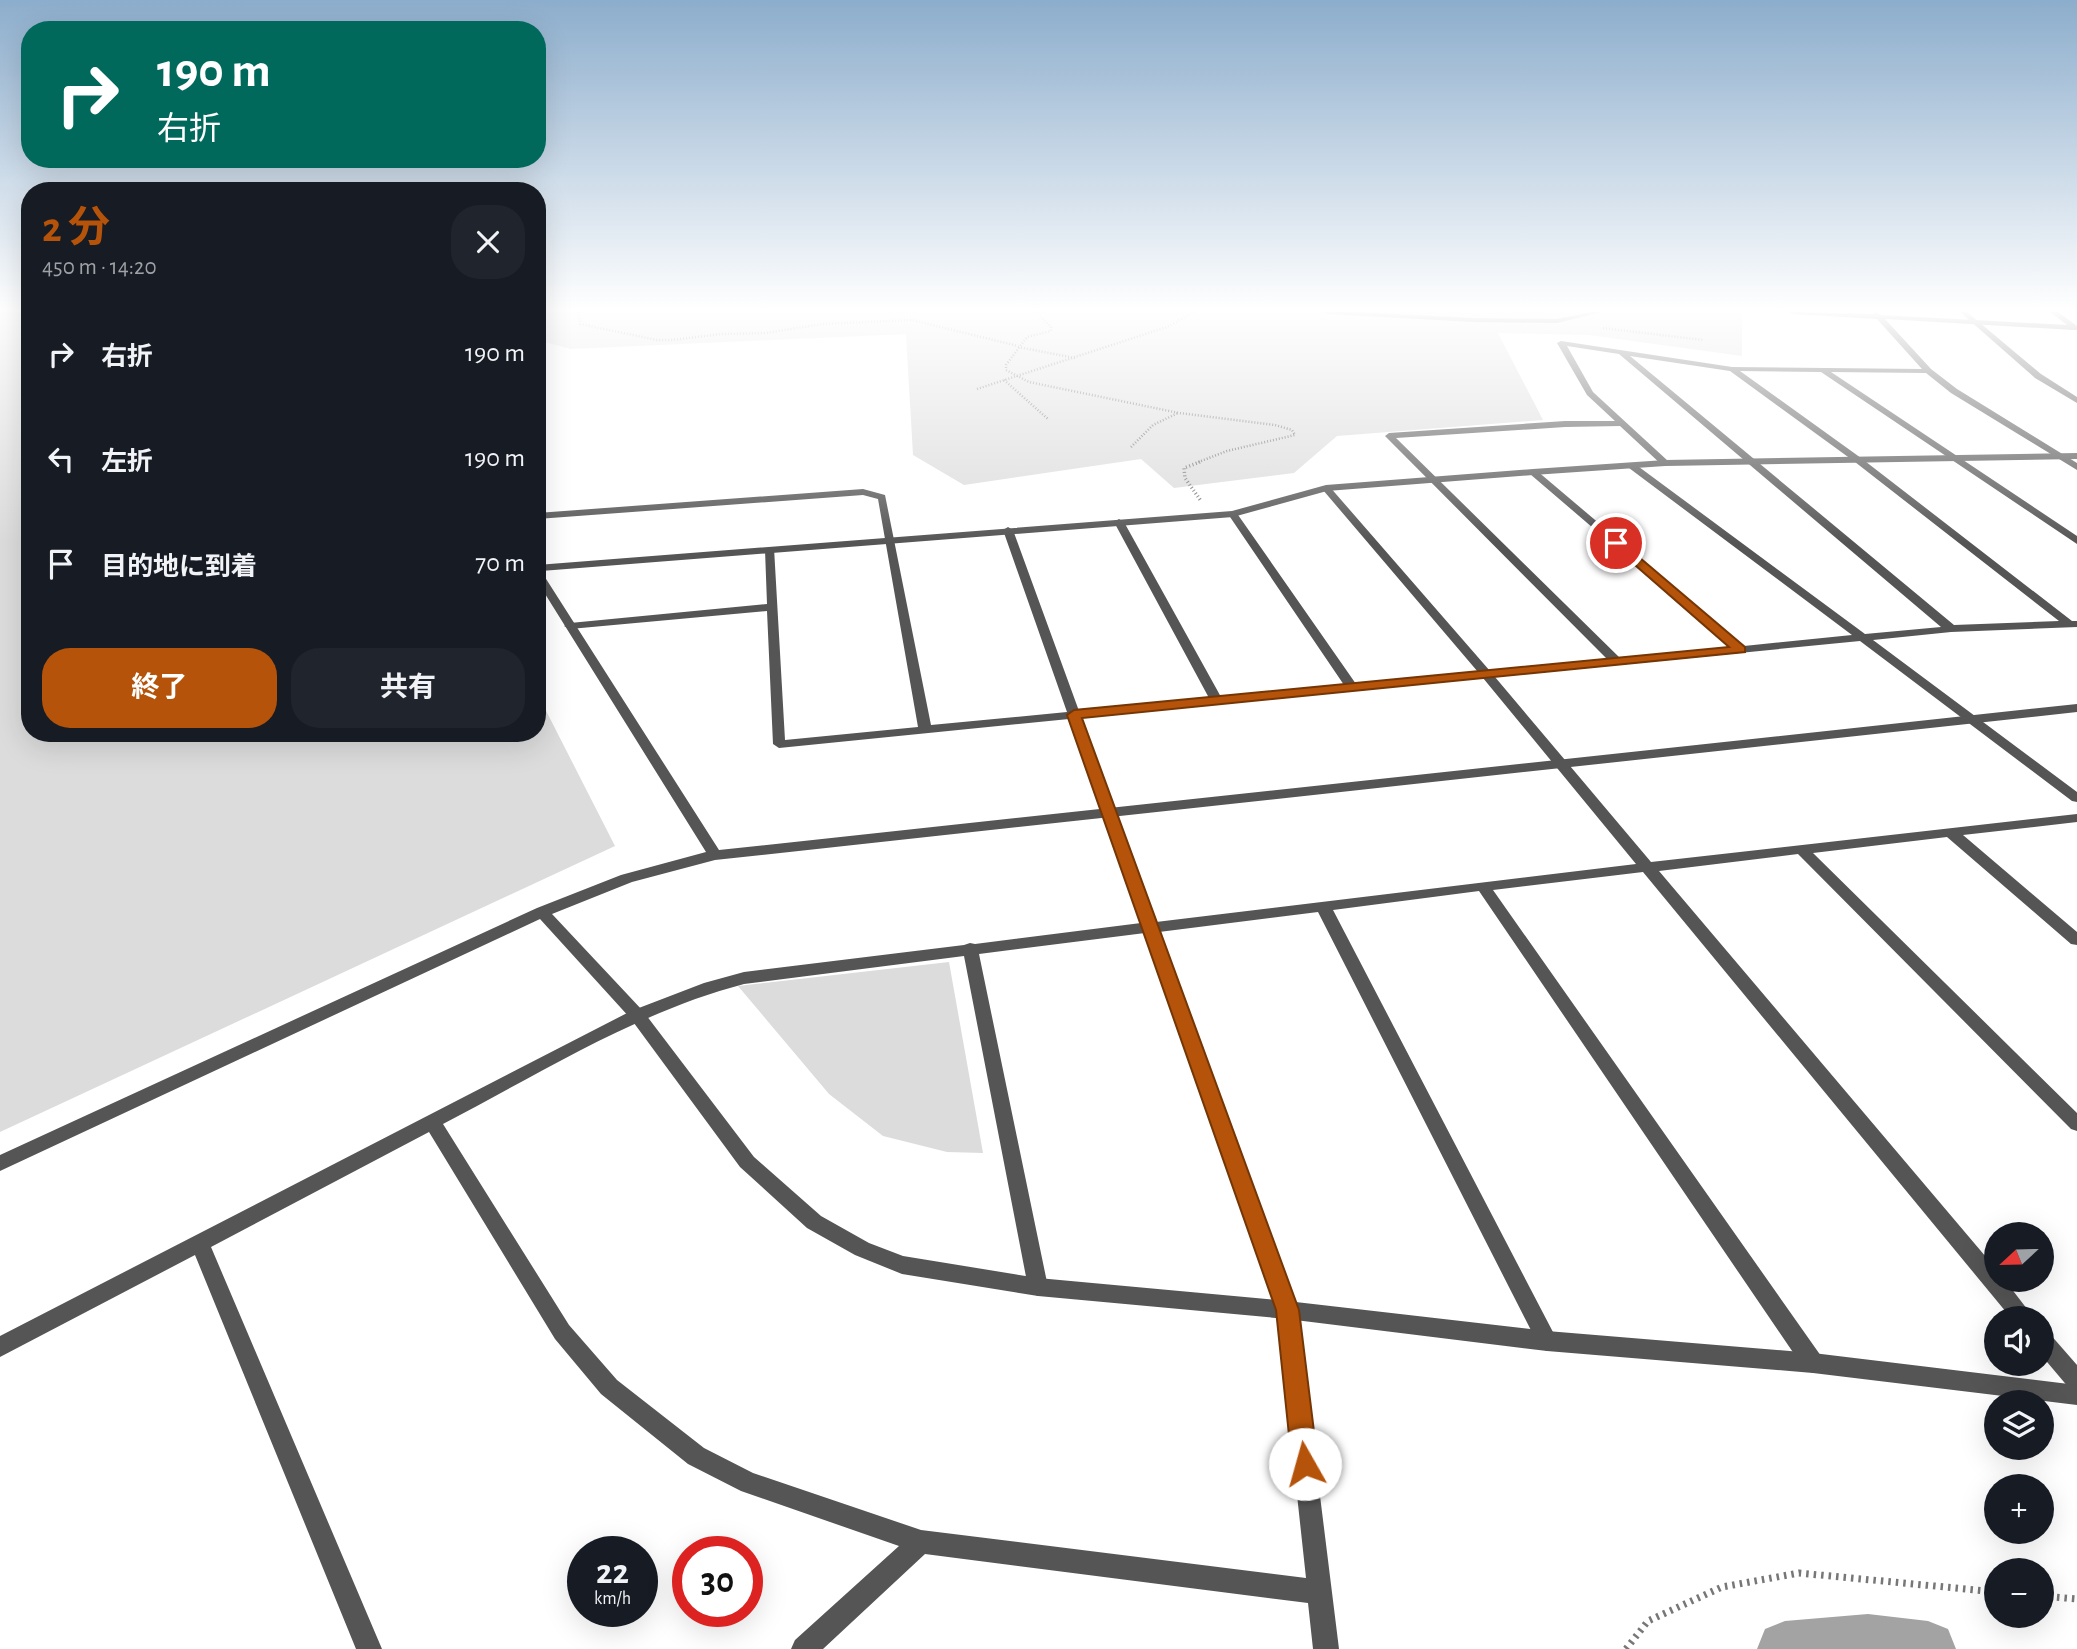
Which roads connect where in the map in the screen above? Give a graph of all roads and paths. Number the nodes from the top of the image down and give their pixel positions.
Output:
1 (1015, 389) edge
2 (1065, 389) edge
3 (1588, 389) edge
4 (1665, 389) edge
5 (1760, 389) edge
6 (1851, 389) edge
7 (1951, 389) edge
8 (2058, 389) edge
9 (2077, 401) edge
10 (1179, 412) junction
11 (1048, 419) dead end
12 (1622, 422) junction
13 (1131, 447) dead end
14 (2059, 456) junction
15 (2077, 456) edge
16 (1955, 458) junction
17 (1858, 460) junction
18 (1751, 462) junction
19 (1665, 463) junction
20 (1632, 466) junction
21 (2077, 467) edge
22 (1533, 472) junction
23 (1433, 480) junction
24 (1326, 488) junction
25 (1233, 514) junction
26 (546, 515) edge
27 (1211, 516) junction
28 (1119, 522) junction
29 (1008, 530) junction
30 (888, 540) junction
31 (2077, 541) edge
32 (770, 550) junction
33 (546, 569) edge
34 (546, 585) edge
35 (773, 607) junction
36 (2073, 624) edge
37 (570, 626) junction
38 (1951, 629) junction
39 (1865, 639) junction
40 (1741, 649) junction
41 (1617, 662) junction
42 (1486, 674) junction
43 (1352, 687) junction
44 (1217, 701) junction
45 (2077, 708) edge
46 (1074, 715) junction
47 (1971, 717) junction
48 (925, 729) junction
49 (1560, 763) junction
50 (2077, 798) edge
51 (1108, 811) junction
52 (2077, 818) edge
53 (1950, 832) junction
54 (1801, 849) junction
55 (715, 855) junction
56 (1648, 867) junction
57 (1483, 886) junction
58 (1323, 906) junction
59 (542, 912) junction
60 (1149, 928) junction
61 (2077, 940) edge
62 (970, 948) junction
63 (637, 1015) junction
64 (433, 1123) junction
65 (2077, 1124) edge
66 (0, 1163) edge
67 (200, 1244) junction
68 (1038, 1287) junction
69 (2014, 1306) edge
70 (1287, 1310) junction
71 (1547, 1341) junction
72 (0, 1347) edge
73 (2054, 1354) edge
74 (1813, 1363) junction
75 (2077, 1381) edge
76 (2077, 1395) edge
77 (921, 1542) junction
78 (1984, 1591) edge
79 (1320, 1592) junction
80 (2054, 1597) edge
81 (2077, 1599) edge
82 (369, 1649) edge
83 (804, 1649) edge
84 (1326, 1649) edge
85 (1626, 1649) edge

1 - 11 path
2 - 10 path
3 - 12 street
4 - 18 street
5 - 17 street
6 - 16 street
7 - 14 street
8 - 9 street
10 - 13 path
10 - 27 path
12 - 19 street
12 - 23 street
14 - 15 street
14 - 16 street
14 - 21 street
16 - 17 street
16 - 31 street
17 - 18 street
17 - 36 street
18 - 19 street
18 - 38 street
19 - 20 street
20 - 22 street
20 - 39 street
22 - 23 street
22 - 40 street
23 - 24 street
23 - 41 street
24 - 25 street
24 - 42 street
25 - 27 street
25 - 43 street
26 - 30 street
27 - 28 street
28 - 29 street
28 - 44 street
29 - 30 street
29 - 46 street
30 - 32 street
30 - 48 street
32 - 33 street
32 - 35 street
34 - 37 street
35 - 37 street
35 - 48 street
36 - 38 street
37 - 55 street
38 - 39 street
39 - 40 street
39 - 47 street
40 - 41 street
41 - 42 street
42 - 43 street
42 - 49 street
43 - 44 street
44 - 46 street
45 - 47 street
46 - 48 street
46 - 51 street
47 - 49 street
47 - 50 street
49 - 51 street
49 - 56 street
51 - 55 street
51 - 60 street
52 - 53 street
53 - 54 street
53 - 61 street
54 - 56 street
54 - 65 street
55 - 59 street
56 - 57 street
56 - 69 street
57 - 58 street
57 - 74 street
58 - 60 street
58 - 71 street
59 - 63 street
59 - 66 street
60 - 62 street
60 - 70 street
62 - 63 street
62 - 68 street
63 - 64 street
63 - 68 street
64 - 67 street
64 - 77 street
67 - 72 street
67 - 82 street
68 - 70 street
70 - 71 street
70 - 79 street
71 - 74 street
73 - 75 street
74 - 76 street
77 - 79 street
77 - 83 street
78 - 85 path
79 - 84 street
80 - 81 path

